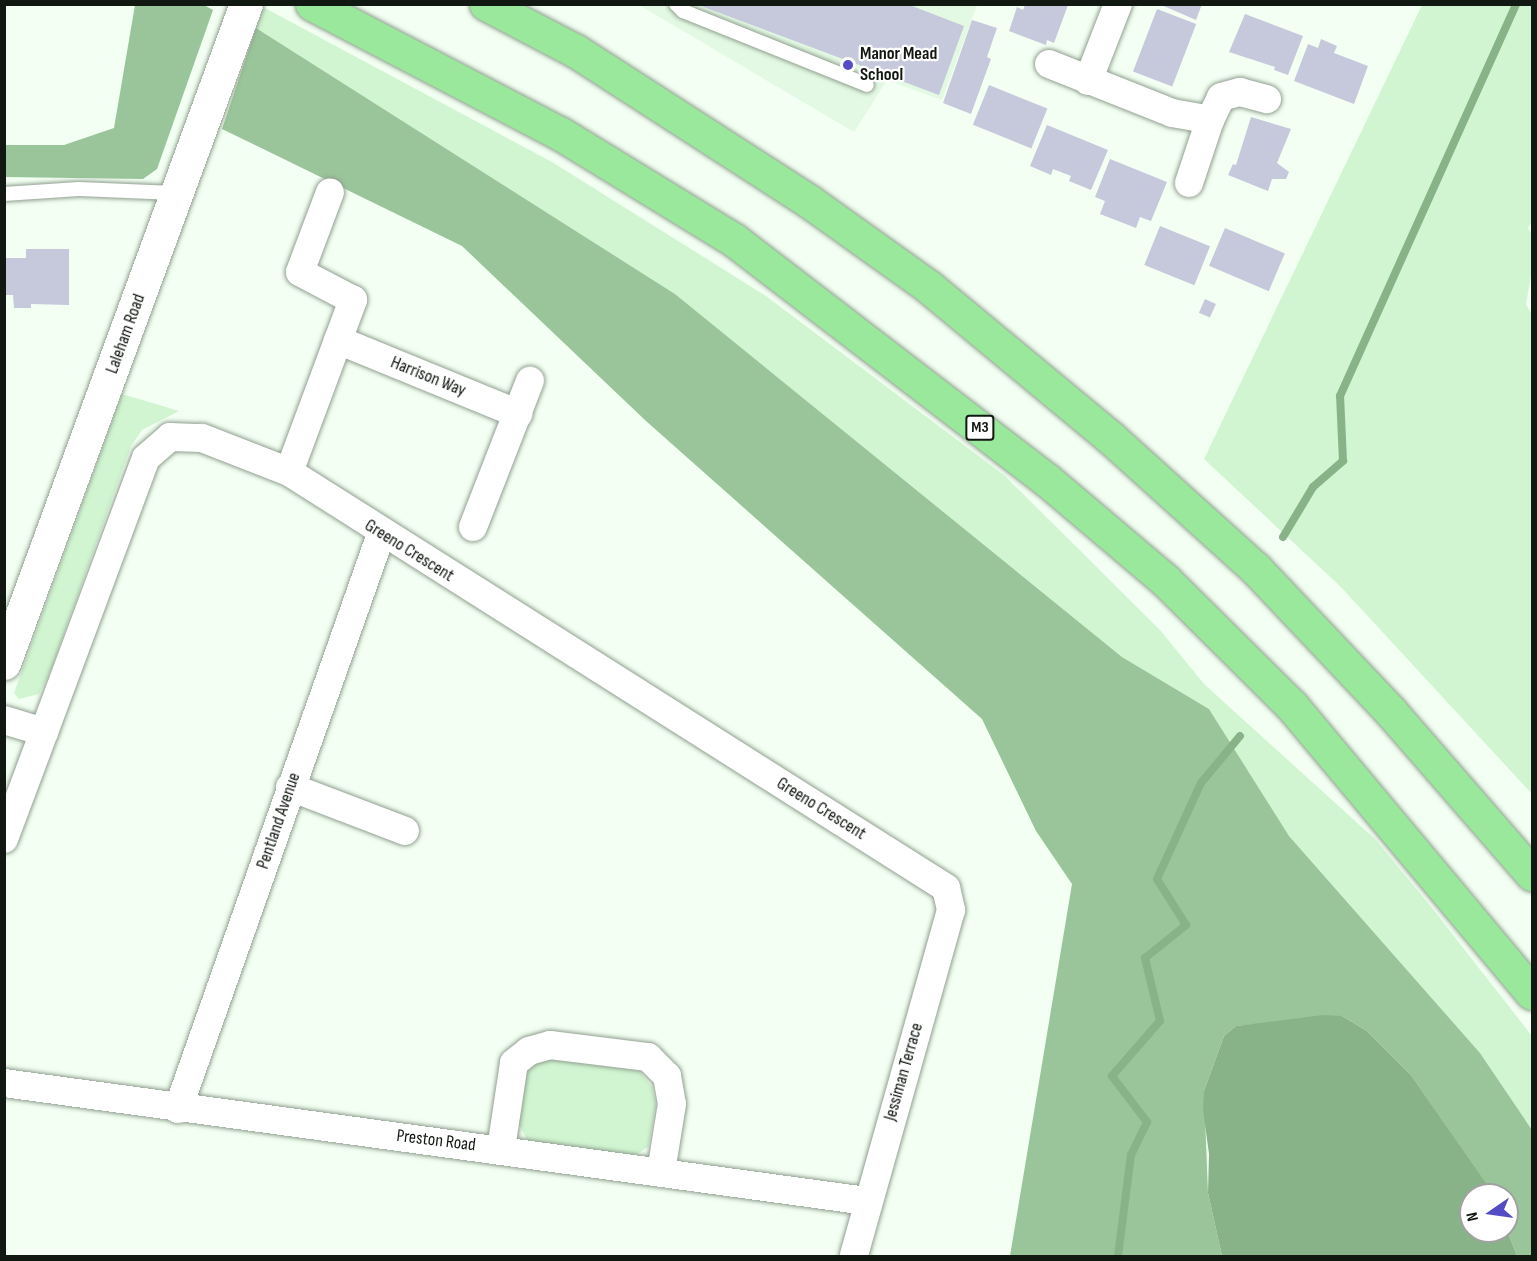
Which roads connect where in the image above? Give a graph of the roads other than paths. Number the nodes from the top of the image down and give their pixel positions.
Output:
1 (246, 4) edge
2 (312, 4) edge
3 (486, 4) edge
4 (676, 4) edge
5 (1118, 4) edge
6 (1049, 64) dead end
7 (1088, 81) junction
8 (867, 85) dead end
9 (1267, 99) dead end
10 (1210, 120) junction
11 (1188, 183) dead end
12 (330, 192) dead end
13 (178, 193) junction
14 (4, 194) edge
15 (338, 340) junction
16 (530, 381) dead end
17 (518, 414) junction
18 (289, 472) junction
19 (473, 527) dead end
20 (381, 534) junction
21 (4, 663) edge
22 (4, 720) edge
23 (44, 732) junction
24 (290, 787) junction
25 (405, 831) dead end
26 (4, 839) edge
27 (1533, 874) edge
28 (946, 888) joint
29 (1533, 993) edge
30 (4, 1083) edge
31 (178, 1109) junction
32 (501, 1149) junction
33 (661, 1172) junction
34 (867, 1202) junction
35 (854, 1257) edge

1 - 13 main road, Laleham Road
2 - 29 highway, M3
3 - 27 highway
4 - 8 lane
5 - 7 street
6 - 7 street
7 - 10 street
9 - 10 street
10 - 11 street
12 - 15 street
13 - 14 lane
13 - 21 main road, Laleham Road
15 - 17 street, Harrison Way
15 - 18 street
16 - 17 street
17 - 19 street
18 - 20 street, Greeno Crescent
18 - 23 street, Greeno Crescent
20 - 24 street, Pentland Avenue
20 - 28 street, Greeno Crescent
22 - 23 street
23 - 26 street
24 - 25 street
24 - 31 street, Pentland Avenue
28 - 34 street, Jessiman Terrace
30 - 31 street, Preston Road
31 - 32 street, Preston Road
32 - 33 street, Preston Road
32 - 33 street
33 - 34 street, Preston Road
34 - 35 street, Jessiman Terrace

